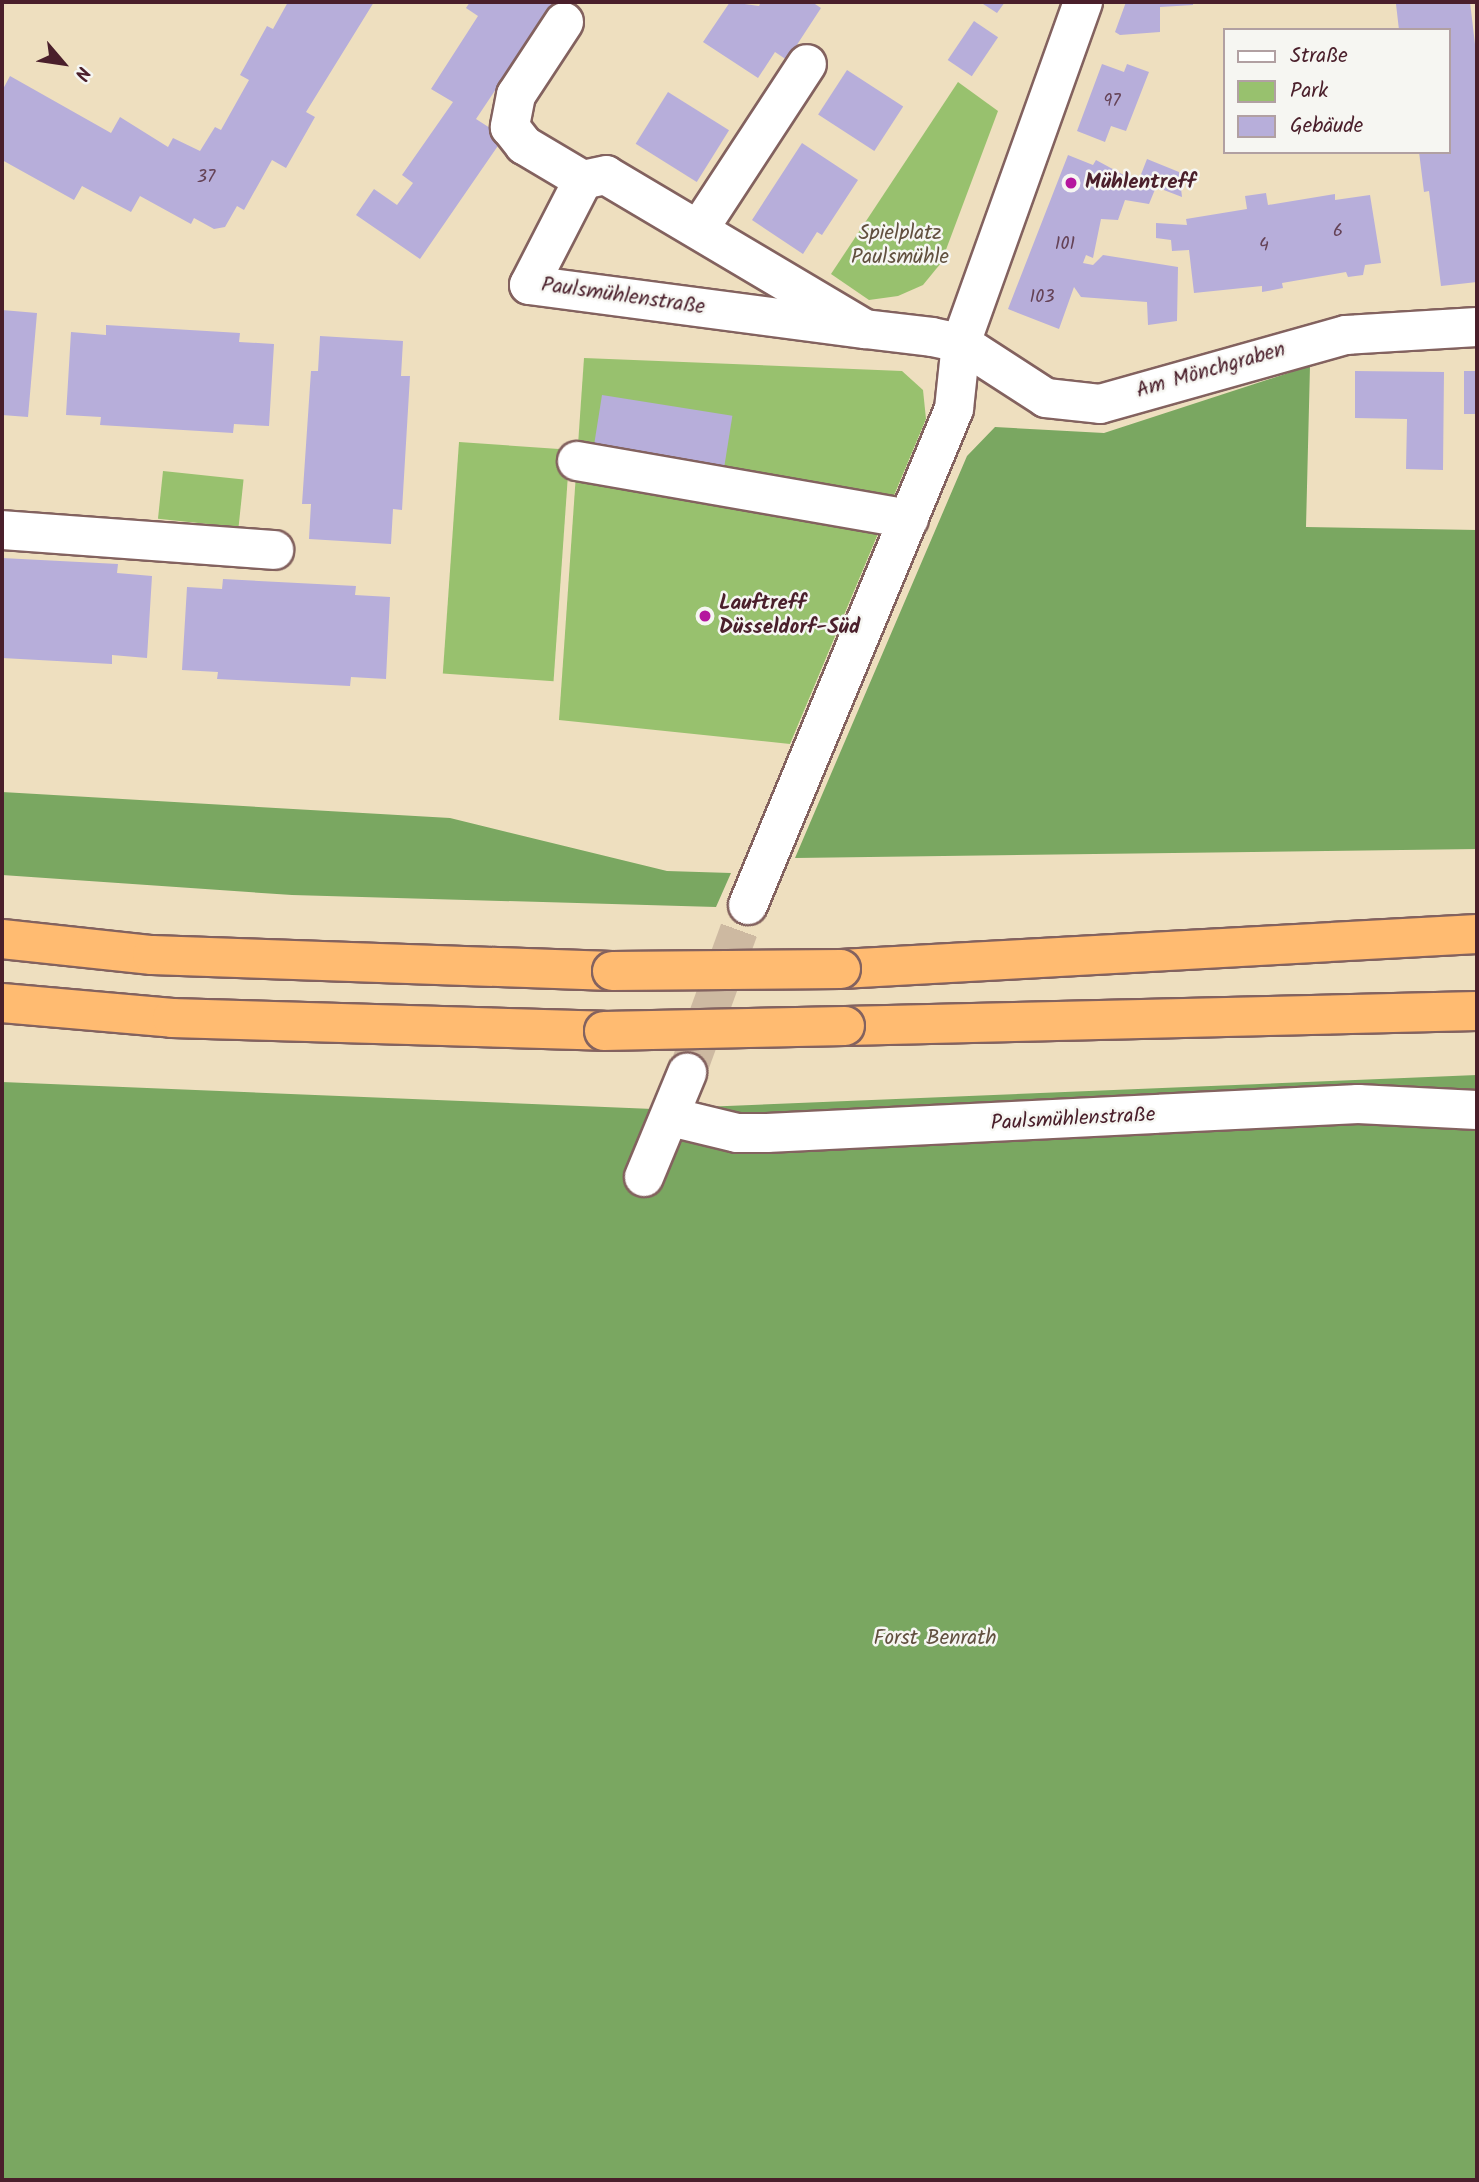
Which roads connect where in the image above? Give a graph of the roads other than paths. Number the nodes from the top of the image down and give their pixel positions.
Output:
1 (1083, 2) edge
2 (564, 22) dead end
3 (807, 64) dead end
4 (583, 180) junction
5 (699, 229) junction
6 (1477, 327) edge
7 (865, 329) junction
8 (961, 343) junction
9 (577, 461) dead end
10 (909, 519) junction
11 (2, 530) edge
12 (274, 550) dead end
13 (748, 905) tunnel mouth
14 (1477, 934) edge
15 (2, 939) edge
16 (2, 1003) edge
17 (1477, 1011) edge
18 (687, 1073) tunnel mouth
19 (1477, 1110) edge
20 (671, 1117) junction
21 (644, 1177) dead end

1 - 8 street
2 - 4 street
3 - 5 street
4 - 5 street, Paulsmühlenstraße
4 - 7 street, Paulsmühlenstraße
5 - 7 street, Paulsmühlenstraße
6 - 8 street, Am Mönchgraben
7 - 8 street, Paulsmühlenstraße
8 - 10 street
9 - 10 street
10 - 13 street
11 - 12 street
14 - 15 highway, bridge
16 - 17 highway, bridge
18 - 20 street
19 - 20 street, Paulsmühlenstraße
20 - 21 street

